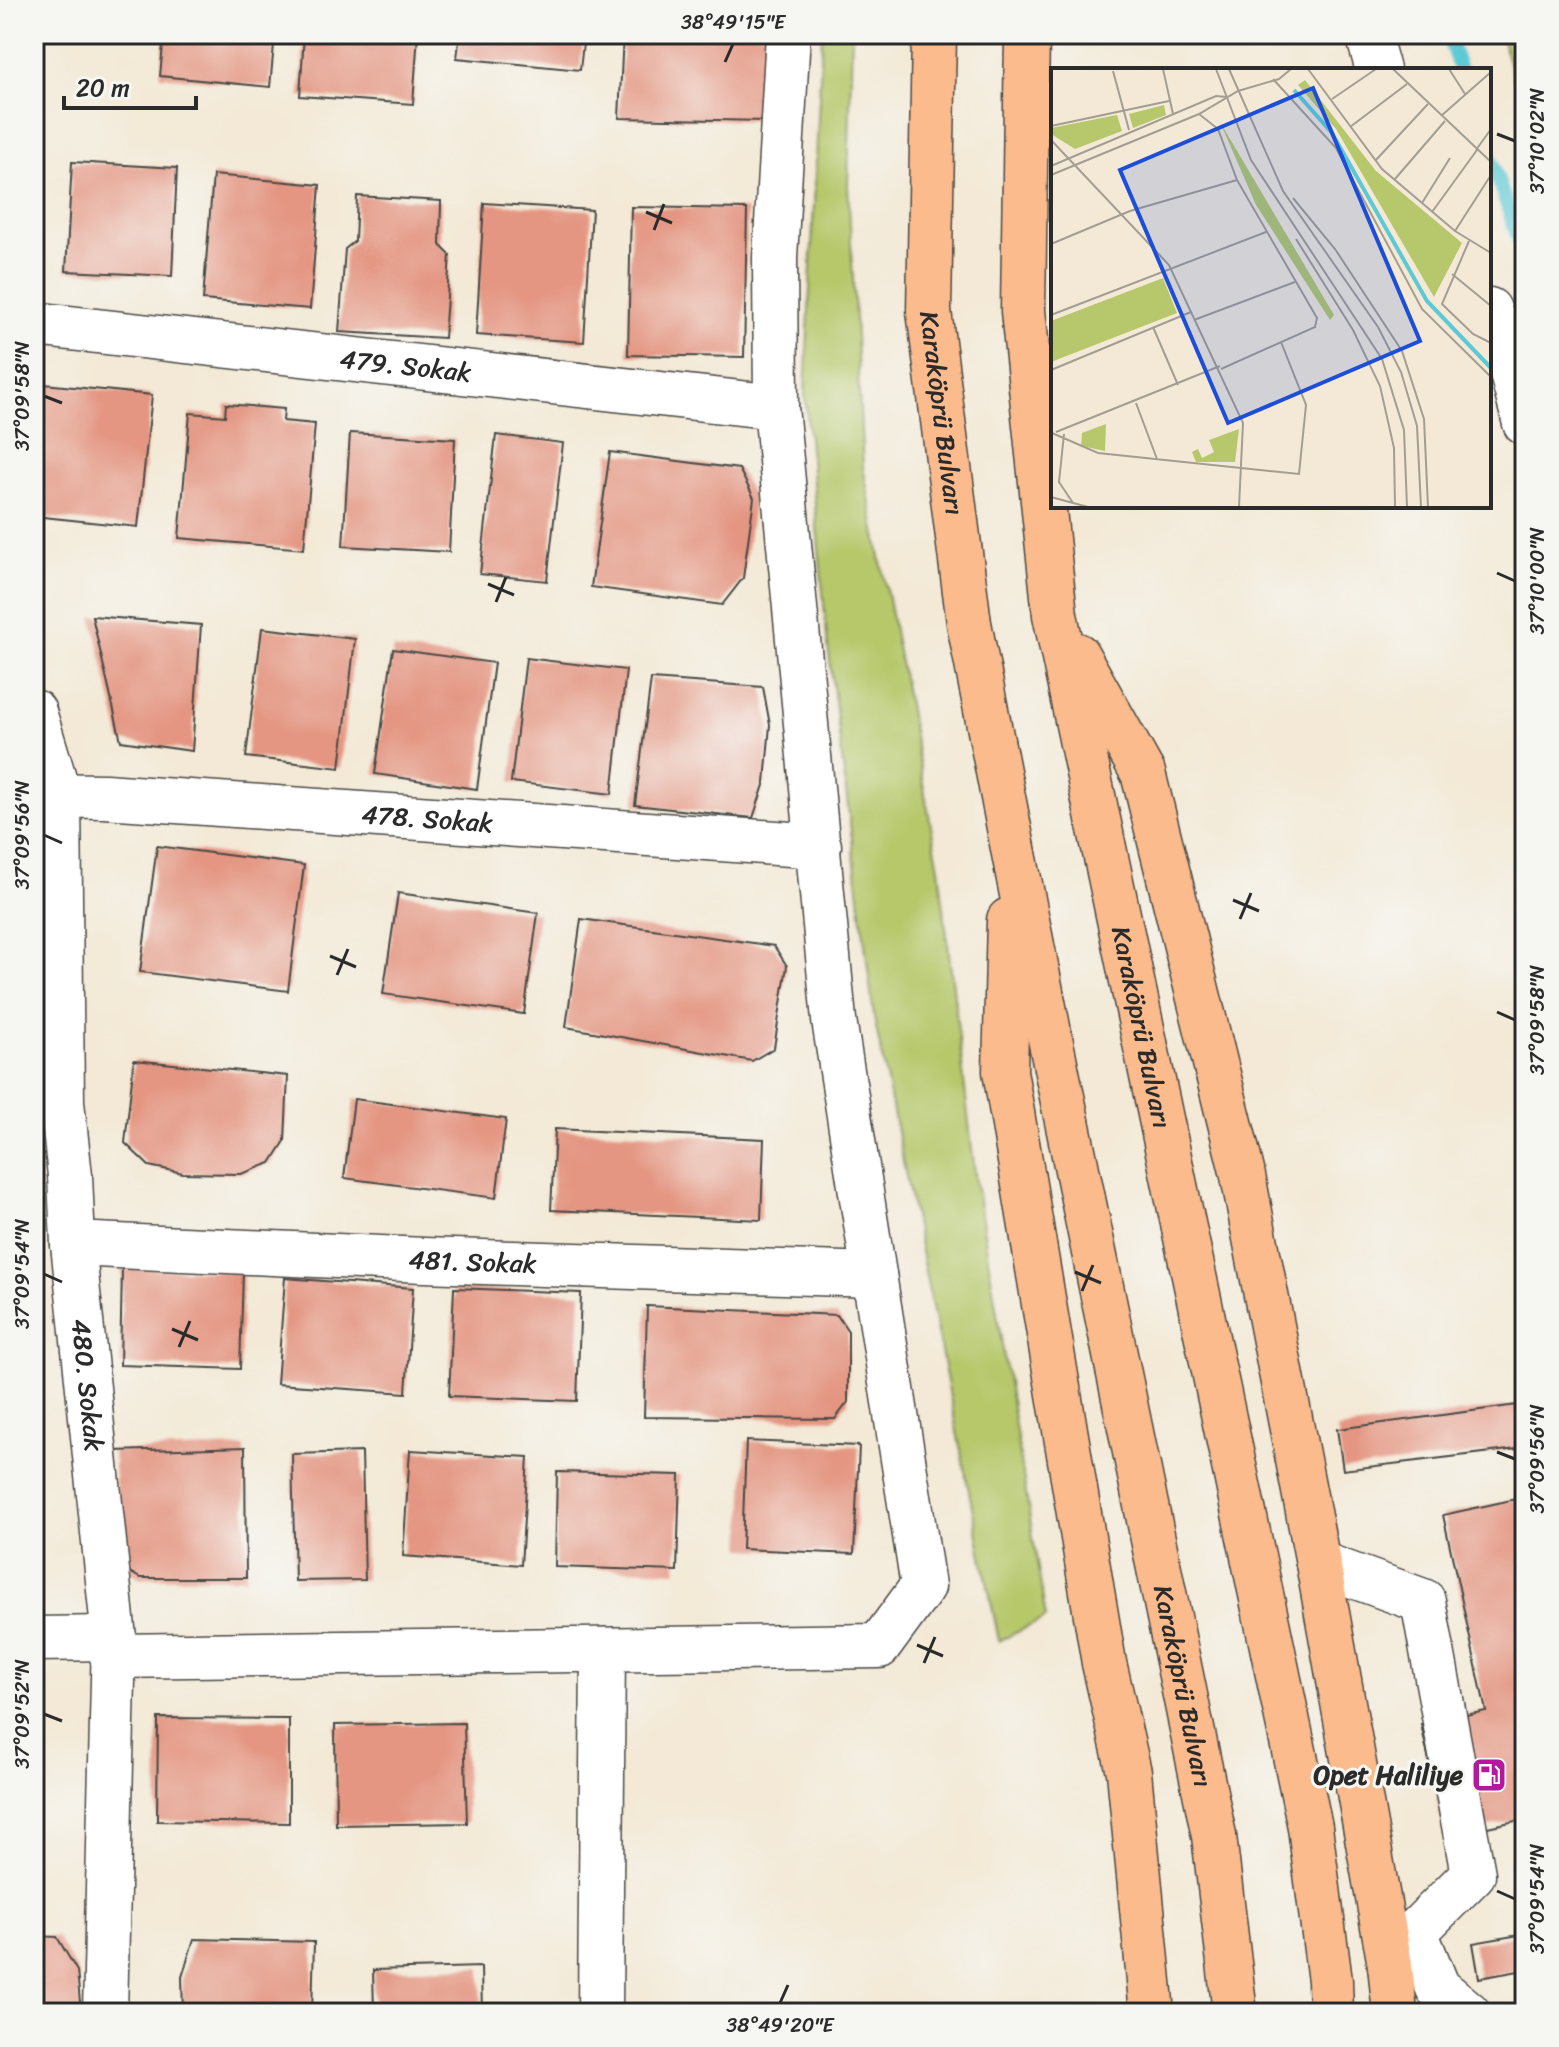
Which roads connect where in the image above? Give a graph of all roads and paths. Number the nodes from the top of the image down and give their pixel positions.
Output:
1 (788, 34) edge
2 (934, 34) edge
3 (1027, 34) edge
4 (1368, 34) edge
5 (1377, 68) edge
6 (1491, 314) edge
7 (34, 324) edge
8 (776, 407) junction
9 (1525, 423) edge
10 (1055, 615) junction
11 (34, 712) edge
12 (47, 795) edge
13 (1011, 842) junction
14 (819, 846) junction
15 (52, 1176) edge
16 (73, 1244) junction
17 (874, 1275) junction
18 (1318, 1563) junction
19 (34, 1639) edge
20 (113, 1647) junction
21 (603, 1650) junction
22 (1403, 1949) junction
23 (105, 2013) edge
24 (600, 2013) edge
25 (1152, 2013) edge
26 (1235, 2013) edge
27 (1331, 2013) edge
28 (1395, 2013) edge
29 (1468, 2013) edge

1 - 8 street
2 - 13 highway, Karaköprü Bulvarı
3 - 10 highway, Karaköprü Bulvarı
4 - 5 street
6 - 9 street
7 - 8 street, 479. Sokak
8 - 14 street
10 - 18 highway
10 - 27 highway, Karaköprü Bulvarı
11 - 12 street, 480. Sokak
12 - 14 street, 478. Sokak
12 - 15 street, 480. Sokak
13 - 25 highway
13 - 26 highway, Karaköprü Bulvarı
14 - 17 street
15 - 16 street, 480. Sokak
16 - 17 street, 481. Sokak
16 - 20 street, 480. Sokak
17 - 21 street
18 - 22 highway
18 - 22 street
19 - 20 street
20 - 21 street
20 - 23 street, 480. Sokak
21 - 24 street
22 - 28 highway
22 - 29 street

